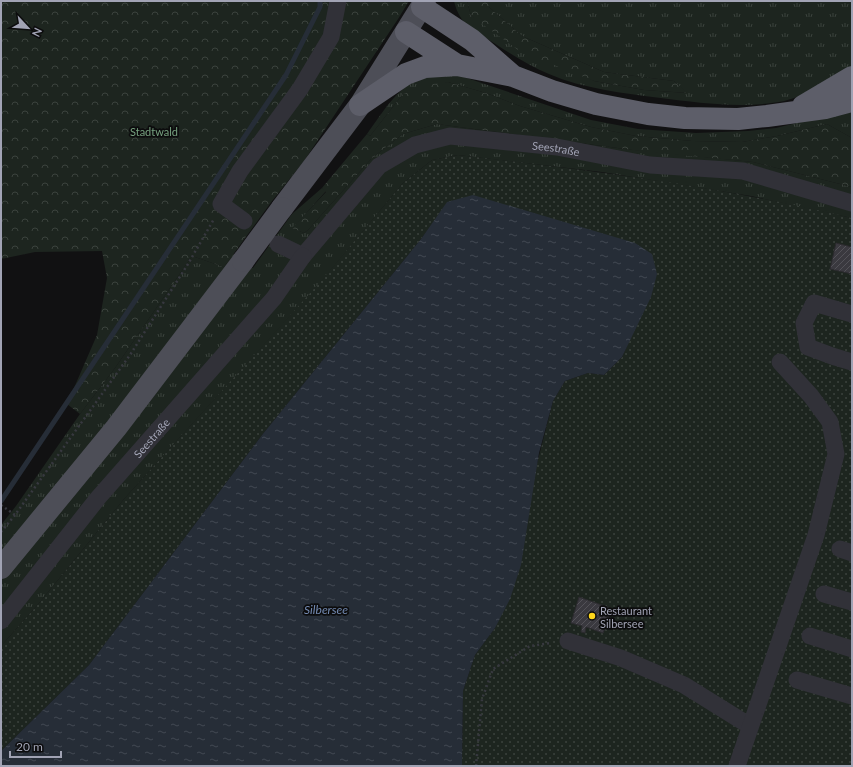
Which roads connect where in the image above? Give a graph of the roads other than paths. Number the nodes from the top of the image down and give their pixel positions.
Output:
1 (338, 1) edge
2 (424, 4) edge
3 (406, 32) junction
4 (457, 65) junction
5 (513, 76) junction
6 (852, 77) edge
7 (852, 101) edge
8 (360, 105) junction
9 (793, 112) junction
10 (852, 203) edge
11 (244, 221) dead end
12 (278, 244) dead end
13 (303, 256) junction
14 (852, 314) edge
15 (780, 362) dead end
16 (852, 362) edge
17 (1, 568) edge
18 (824, 594) dead end
19 (852, 602) edge
20 (1, 621) edge
21 (810, 636) dead end
22 (568, 641) road end
23 (852, 649) edge
24 (797, 680) dead end
25 (852, 696) edge
26 (750, 726) junction
27 (737, 766) edge

1 - 11 street
2 - 3 main road
2 - 5 highway
3 - 4 highway
3 - 8 main road
4 - 5 highway
4 - 8 highway
5 - 9 highway
6 - 9 highway
7 - 9 highway
8 - 17 main road, bridge
10 - 13 street, Seestraße
12 - 13 street
13 - 20 street, Seestraße
14 - 16 street
15 - 26 street
18 - 19 street
21 - 23 street
22 - 26 street
24 - 25 street
26 - 27 street

